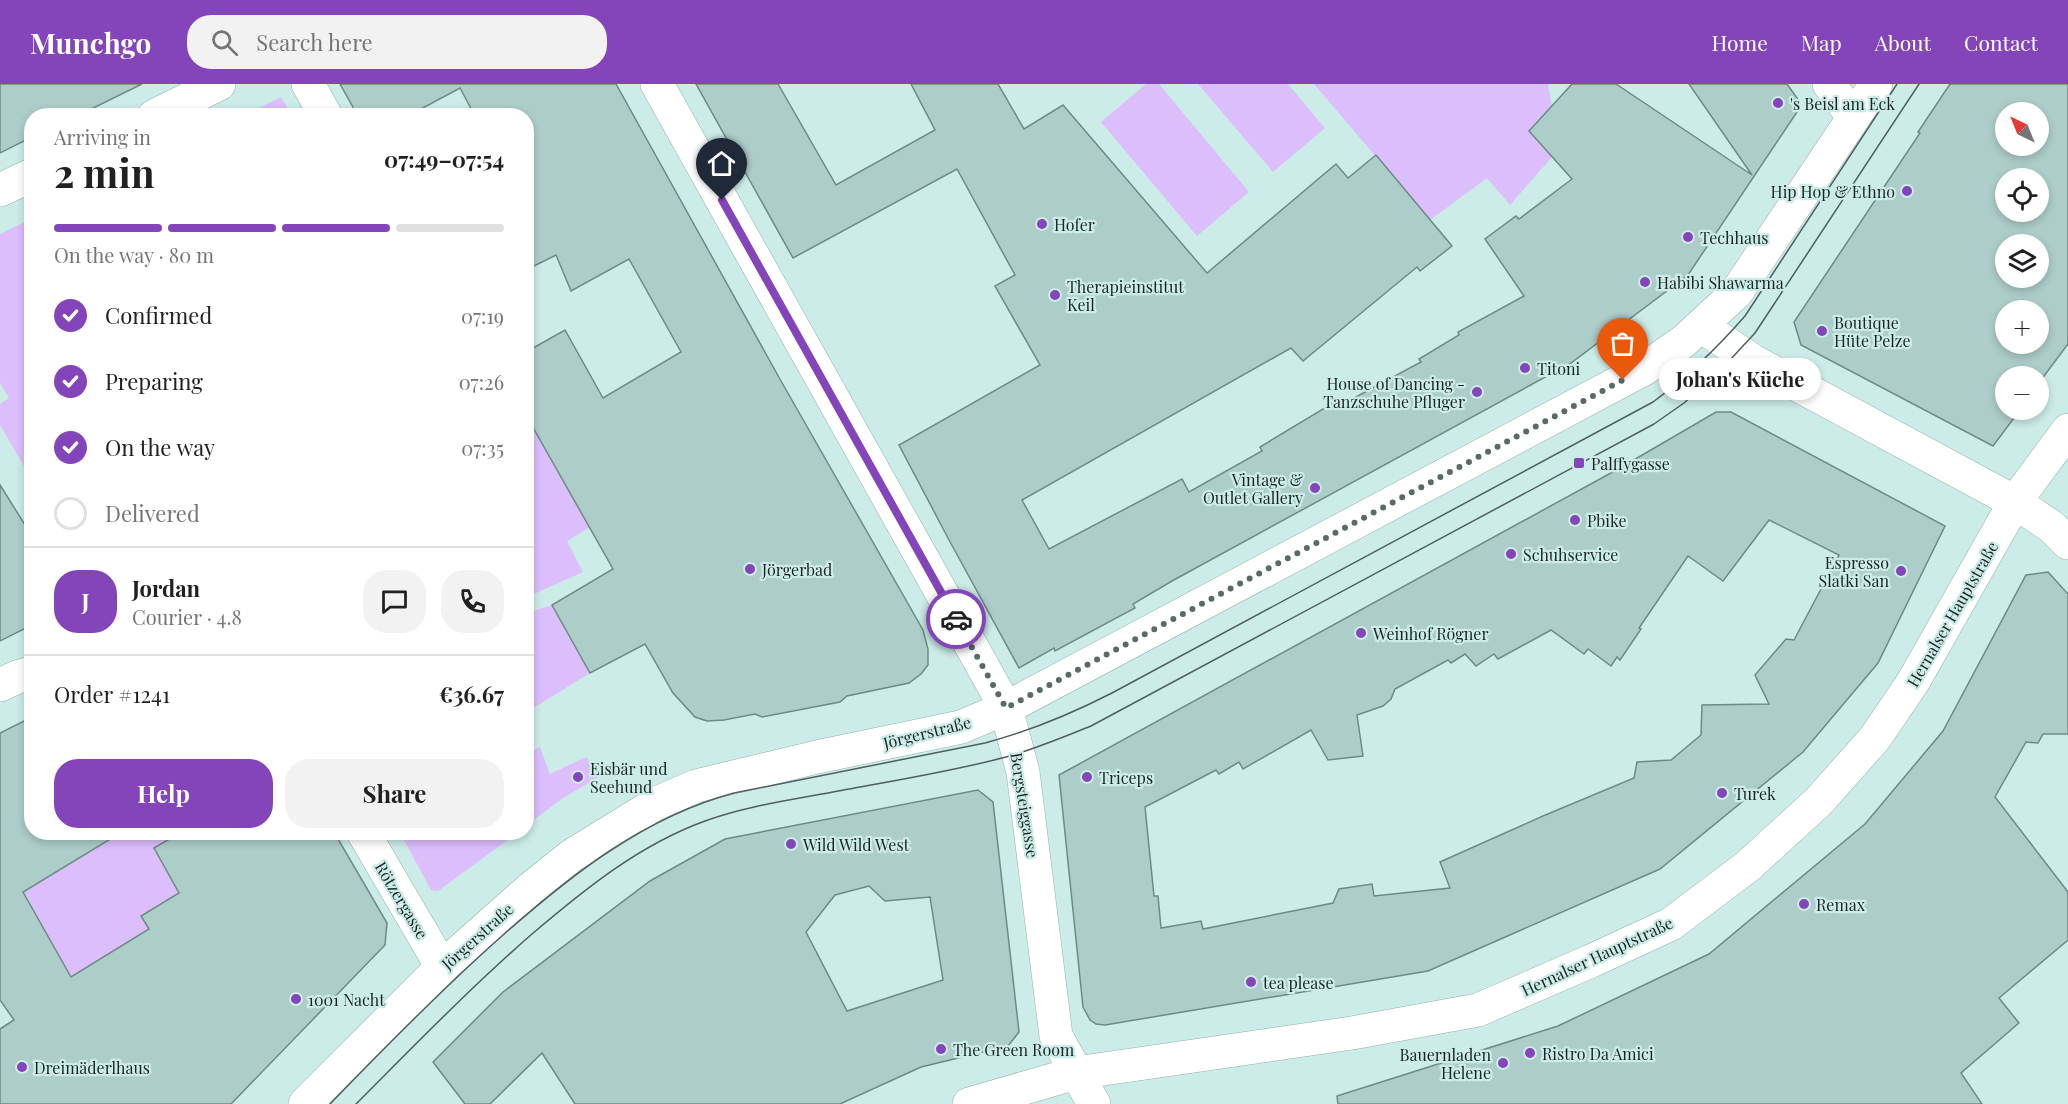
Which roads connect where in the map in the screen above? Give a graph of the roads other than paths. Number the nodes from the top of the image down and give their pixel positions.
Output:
1 (219, 84) edge
2 (308, 84) edge
3 (657, 84) edge
4 (1829, 84) edge
5 (1876, 84) edge
6 (170, 108) edge
7 (322, 108) edge
8 (1853, 117) junction
9 (24, 179) edge
10 (0, 190) edge
11 (1701, 326) junction
12 (2068, 430) edge
13 (2015, 502) junction
14 (2068, 543) edge
15 (24, 675) edge
16 (0, 685) edge
17 (1006, 708) junction
18 (368, 840) edge
19 (442, 967) junction
20 (1076, 1073) junction
21 (305, 1104) edge
22 (969, 1104) edge
23 (1094, 1104) edge

1 - 6 main road
2 - 7 main road
3 - 17 main road, Bergsteiggasse
4 - 8 main road
5 - 8 main road, Jörgerstraße
8 - 11 main road, Jörgerstraße
9 - 10 main road
11 - 13 main road
11 - 17 main road, Jörgerstraße
12 - 13 main road, Hernalser Hauptstraße
13 - 14 main road
13 - 20 main road, Hernalser Hauptstraße
15 - 16 main road
17 - 19 main road, Jörgerstraße
17 - 20 main road, Bergsteiggasse
18 - 19 main road, Rötzergasse
19 - 21 main road, Jörgerstraße
20 - 22 main road, Hernalser Hauptstraße
20 - 23 main road, Bergsteiggasse

